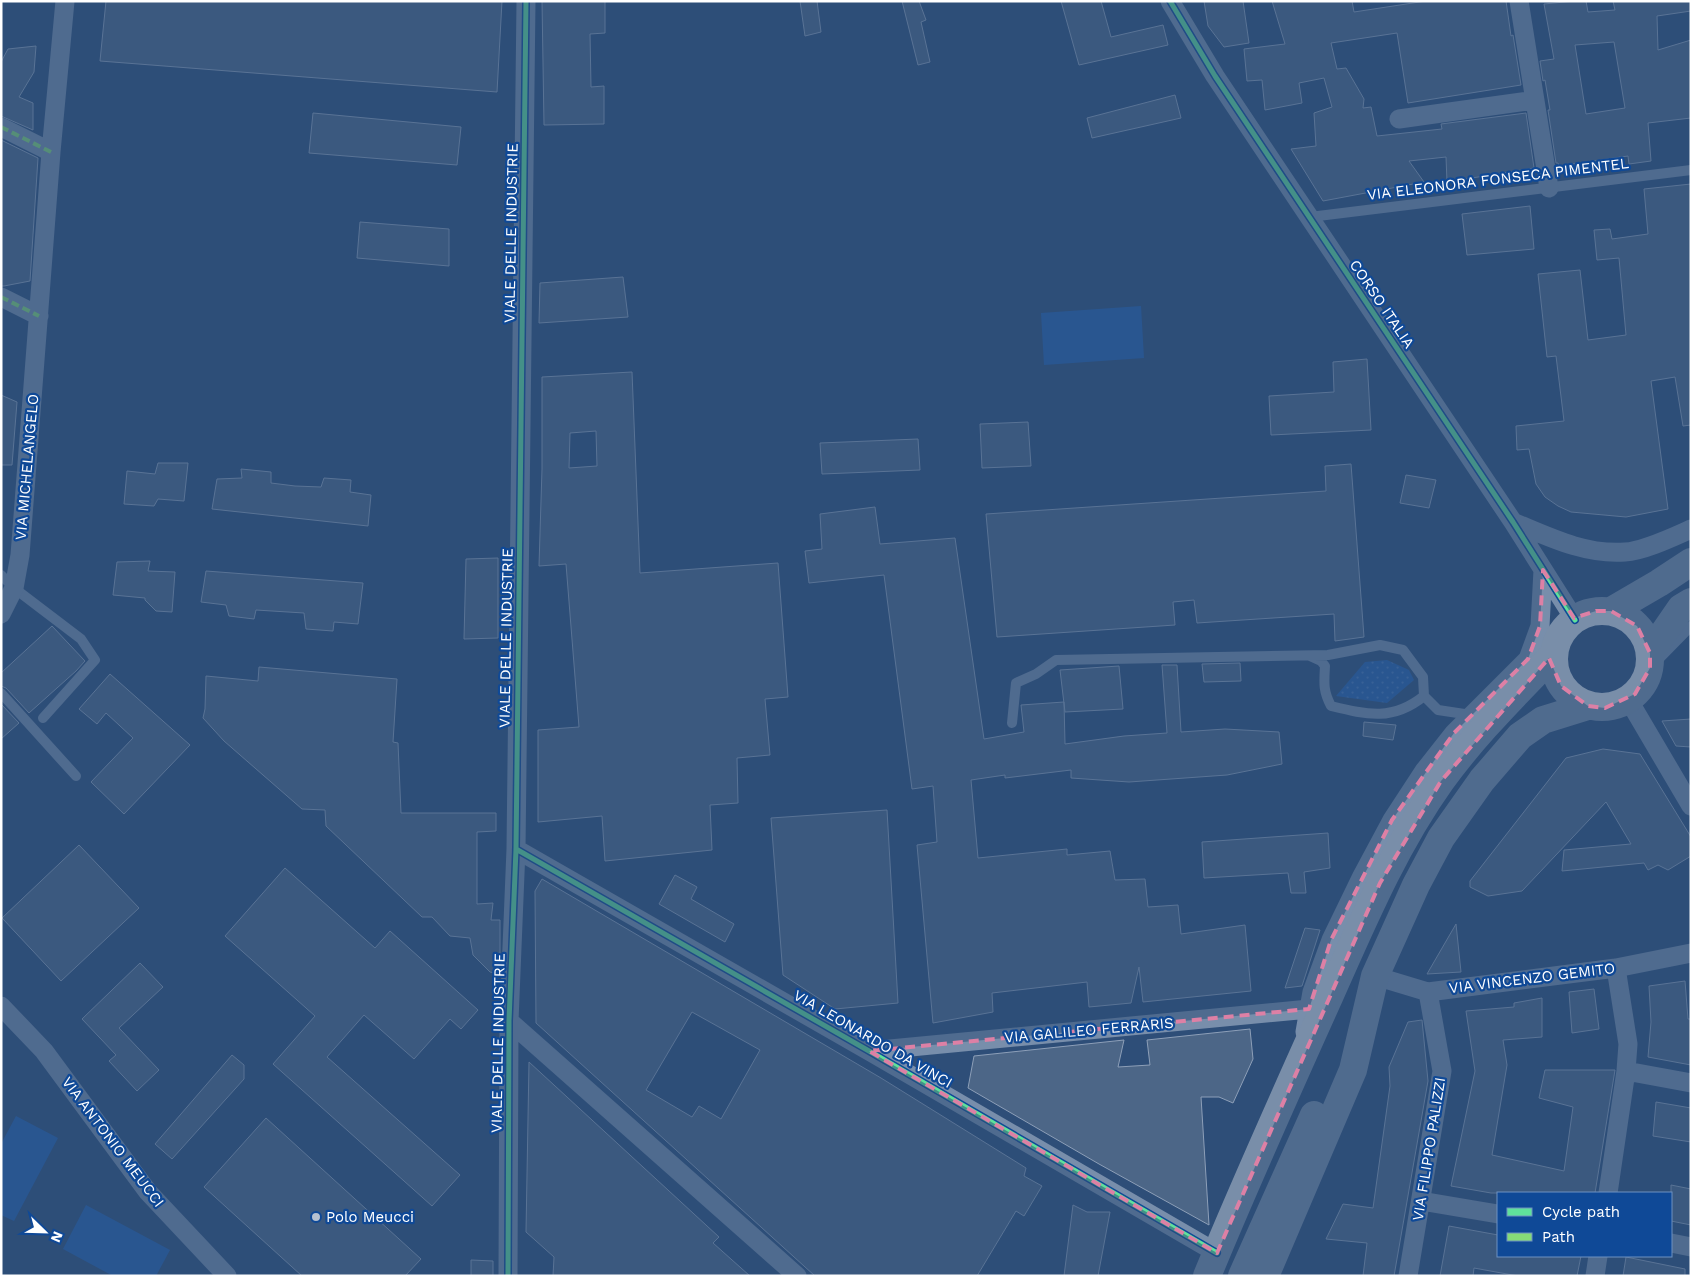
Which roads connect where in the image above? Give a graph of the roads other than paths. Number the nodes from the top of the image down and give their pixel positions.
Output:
1 (65, 1) edge
2 (526, 1) edge
3 (1170, 1) edge
4 (1519, 1) edge
5 (1535, 100) junction
6 (1398, 119) dead end
7 (1, 126) edge
8 (51, 152) junction
9 (1691, 170) edge
10 (1549, 188) junction
11 (1310, 217) junction
12 (1, 297) edge
13 (39, 316) junction
14 (1513, 522) junction
15 (1691, 529) edge
16 (1691, 562) edge
17 (1543, 570) junction
18 (8, 582) edge
19 (1691, 602) edge
20 (1611, 611) junction
21 (1, 614) edge
22 (1575, 620) junction
23 (1691, 626) edge
24 (1554, 654) junction
25 (1309, 655) junction
26 (1650, 660) junction
27 (1, 693) edge
28 (1424, 696) junction
29 (1628, 699) junction
30 (1588, 706) junction
31 (1472, 716) junction
32 (43, 718) dead end
33 (1012, 723) dead end
34 (76, 776) dead end
35 (1690, 803) edge
36 (516, 849) junction
37 (1691, 953) edge
38 (1616, 968) junction
39 (1375, 976) junction
40 (1428, 992) junction
41 (1, 1006) edge
42 (1309, 1009) junction
43 (509, 1021) junction
44 (869, 1051) junction
45 (1301, 1059) junction
46 (1626, 1071) junction
47 (1691, 1082) edge
48 (1608, 1192) edge
49 (1421, 1201) junction
50 (1497, 1214) edge
51 (1672, 1243) edge
52 (1691, 1247) edge
53 (1598, 1257) edge
54 (1212, 1264) edge
55 (227, 1276) edge
56 (508, 1276) edge
57 (797, 1276) edge
58 (1242, 1276) edge
59 (1265, 1276) edge
60 (1408, 1276) edge
61 (1595, 1276) edge

1 - 8 street, VIA MICHELANGELO
2 - 36 street, VIALE DELLE INDUSTRIE
3 - 11 street, CORSO ITALIA
4 - 5 street
5 - 6 street
5 - 10 street
7 - 8 street
8 - 13 street, VIA MICHELANGELO
9 - 10 lane, VIA ELEONORA FONSECA PIMENTEL
10 - 11 lane, VIA ELEONORA FONSECA PIMENTEL
11 - 14 street, CORSO ITALIA
12 - 13 street
13 - 18 street, VIA MICHELANGELO
14 - 15 street
14 - 17 street, CORSO ITALIA
16 - 20 highway
17 - 22 street, CORSO ITALIA
17 - 31 street
18 - 21 street, VIA MICHELANGELO
18 - 32 lane
19 - 26 highway
20 - 22 highway
20 - 26 highway
22 - 24 highway
23 - 26 lane
24 - 30 highway
24 - 45 highway
25 - 28 lane
25 - 28 lane
25 - 33 lane
26 - 29 highway
27 - 34 lane
28 - 31 lane
29 - 30 highway
29 - 35 street
30 - 39 highway
31 - 42 street
36 - 43 street, VIALE DELLE INDUSTRIE
36 - 44 street, VIA LEONARDO DA VINCI
37 - 38 street, VIA VINCENZO GEMITO
38 - 40 street, VIA VINCENZO GEMITO
38 - 46 street
39 - 40 street, VIA VINCENZO GEMITO
39 - 58 highway
39 - 59 highway
40 - 49 street, VIA FILIPPO PALIZZI
41 - 55 street, VIA ANTONIO MEUCCI
42 - 44 street, VIA GALILEO FERRARIS
42 - 45 street
43 - 56 street, VIALE DELLE INDUSTRIE
43 - 57 street
44 - 54 street, VIA LEONARDO DA VINCI
45 - 54 highway
46 - 47 street
46 - 48 street
49 - 50 street
49 - 60 street, VIA FILIPPO PALIZZI
51 - 52 street
53 - 61 street

